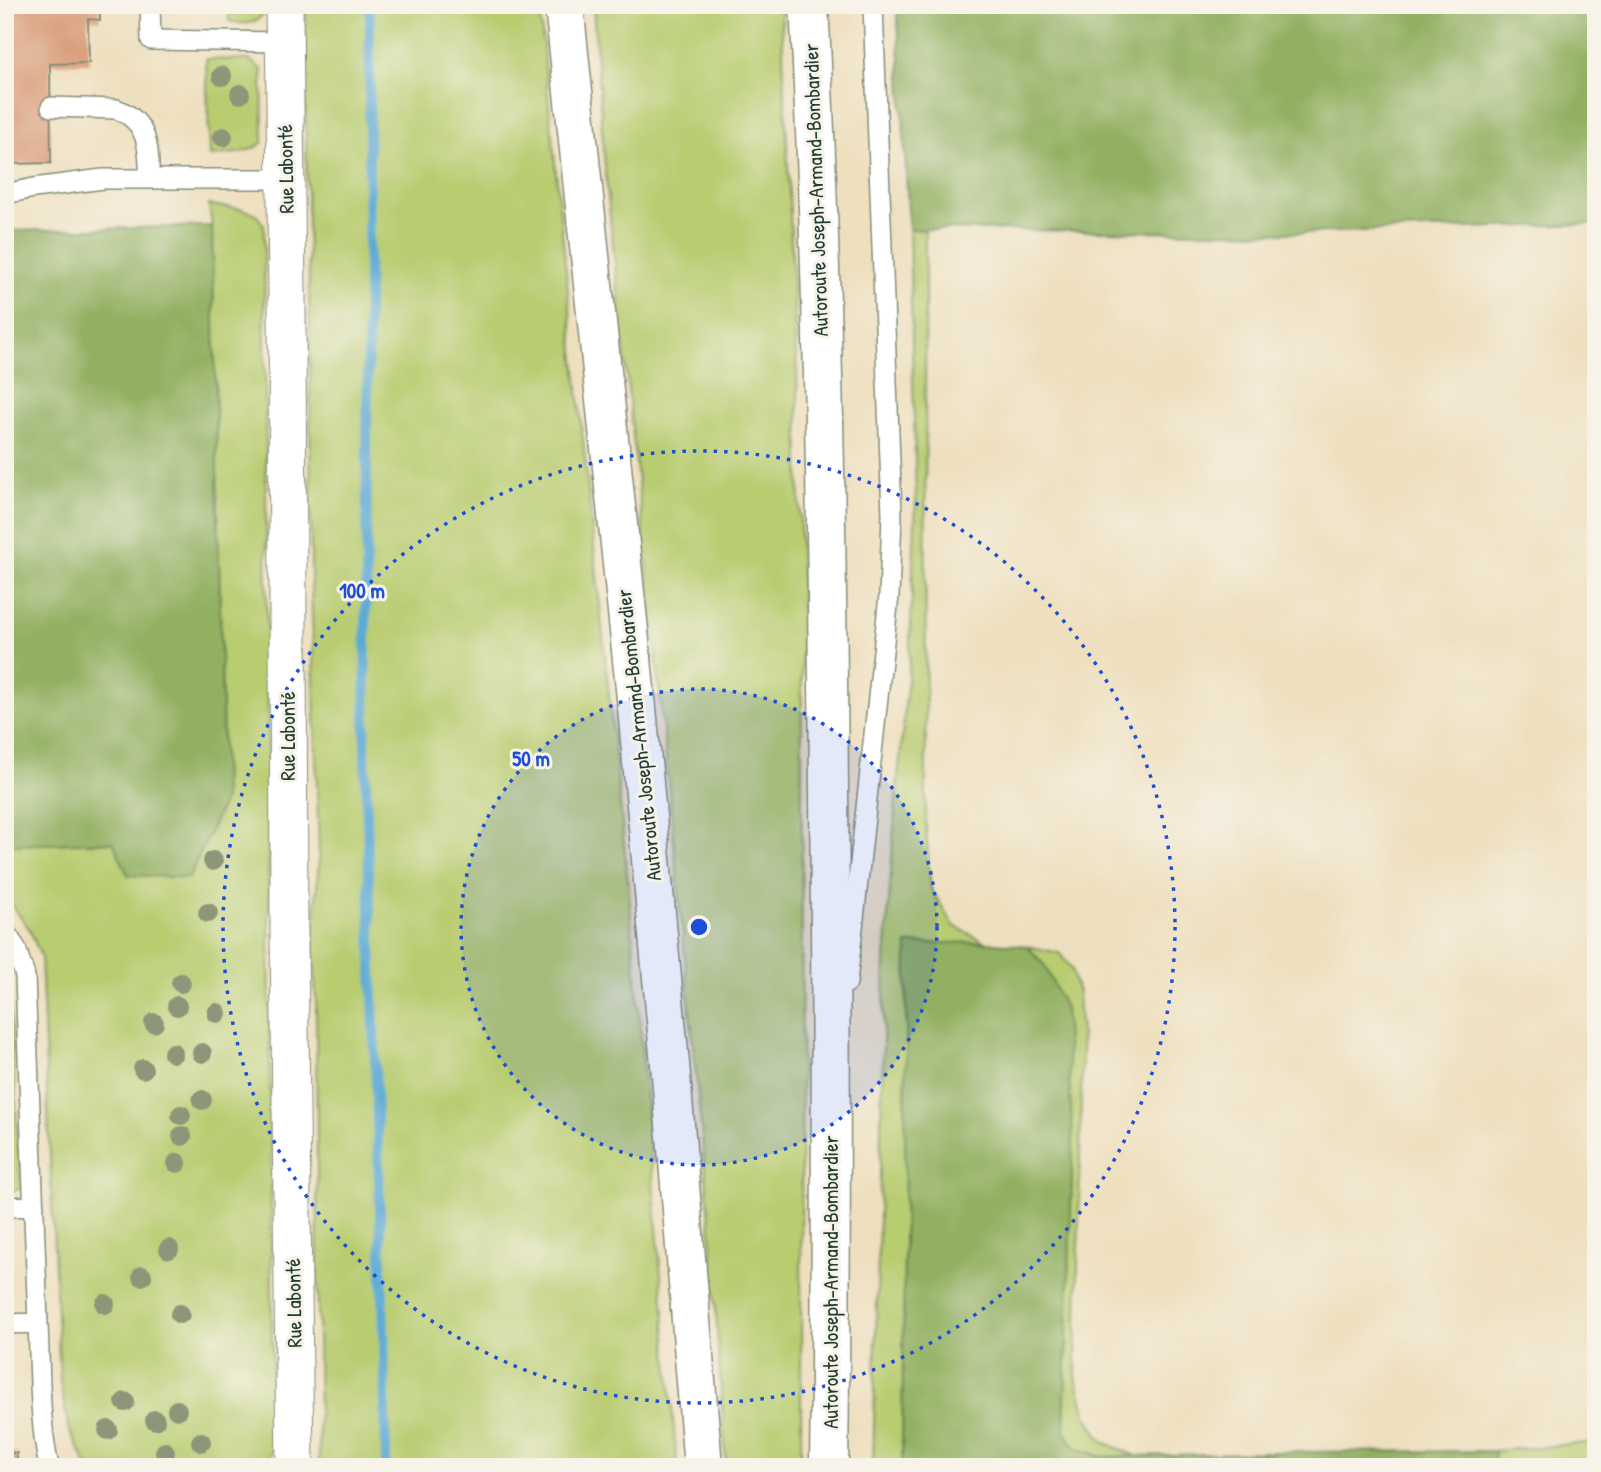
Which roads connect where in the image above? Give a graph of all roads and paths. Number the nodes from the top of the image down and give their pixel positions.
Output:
1 (150, 5) edge
2 (284, 5) edge
3 (564, 5) edge
4 (809, 5) edge
5 (873, 5) edge
6 (284, 42) junction
7 (51, 107) dead end
8 (149, 179) junction
9 (286, 179) junction
10 (5, 194) edge
11 (5, 932) edge
12 (832, 1116) junction
13 (34, 1206) junction
14 (5, 1207) edge
15 (38, 1323) junction
16 (5, 1324) edge
17 (49, 1467) edge
18 (295, 1467) edge
19 (703, 1467) edge
20 (829, 1467) edge

1 - 6 lane
2 - 6 street, Rue Labonté
3 - 19 highway, Autoroute Joseph-Armand-Bombardier
4 - 12 highway, Autoroute Joseph-Armand-Bombardier
5 - 12 lane
6 - 9 street, Rue Labonté
7 - 8 lane
8 - 9 lane
8 - 10 lane
9 - 18 street, Rue Labonté
11 - 13 lane
12 - 20 highway, Autoroute Joseph-Armand-Bombardier
13 - 14 lane
13 - 15 lane
15 - 16 lane
15 - 17 lane

